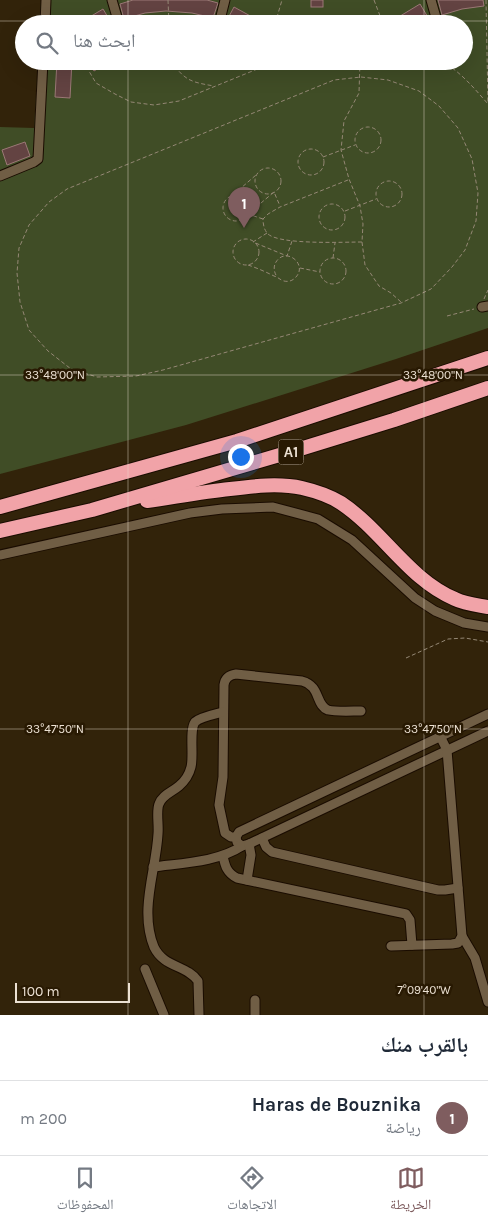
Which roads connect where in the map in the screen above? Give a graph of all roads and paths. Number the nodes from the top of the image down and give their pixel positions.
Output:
1 (46, 0) edge
2 (112, 0) edge
3 (168, 0) edge
4 (225, 0) edge
5 (282, 0) edge
6 (374, 0) edge
7 (431, 0) edge
8 (486, 0) edge
9 (45, 15) edge
10 (116, 15) edge
11 (169, 15) edge
12 (221, 15) edge
13 (278, 15) edge
14 (380, 15) edge
15 (436, 15) edge
16 (43, 70) edge
17 (89, 70) edge
18 (177, 70) edge
19 (255, 70) edge
20 (361, 70) edge
21 (454, 70) edge
22 (361, 77) junction
23 (214, 86) junction
24 (488, 104) edge
25 (356, 145) junction
26 (341, 150) junction
27 (323, 158) junction
28 (258, 172) junction
29 (0, 176) edge
30 (349, 179) junction
31 (274, 192) junction
32 (233, 196) junction
33 (377, 199) junction
34 (360, 206) junction
35 (280, 207) junction
36 (344, 212) junction
37 (248, 214) junction
38 (263, 219) junction
39 (267, 233) junction
40 (292, 240) junction
41 (253, 242) junction
42 (335, 242) junction
43 (362, 242) junction
44 (286, 256) junction
45 (333, 258) junction
46 (248, 265) junction
47 (300, 268) junction
48 (320, 273) junction
49 (277, 277) junction
50 (488, 290) edge
51 (401, 302) junction
52 (485, 307) edge
53 (447, 316) dead end
54 (488, 349) edge
55 (488, 358) edge
56 (488, 388) edge
57 (371, 398) junction
58 (0, 507) edge
59 (92, 510) junction
60 (0, 531) edge
61 (0, 555) edge
62 (488, 607) edge
63 (488, 627) edge
64 (488, 642) edge
65 (406, 658) dead end
66 (361, 711) dead end
67 (224, 712) junction
68 (488, 714) edge
69 (488, 731) edge
70 (440, 736) junction
71 (447, 750) junction
72 (338, 785) junction
73 (345, 799) junction
74 (236, 837) junction
75 (262, 838) junction
76 (245, 845) junction
77 (223, 856) junction
78 (153, 868) junction
79 (247, 880) junction
80 (458, 888) junction
81 (462, 936) junction
82 (412, 945) junction
83 (391, 946) dead end
84 (145, 969) dead end
85 (255, 1000) dead end
86 (488, 1002) edge
87 (164, 1015) edge
88 (199, 1015) edge
89 (255, 1015) edge

1 - 9 street
2 - 10 street
3 - 11 path
4 - 12 street
5 - 13 path
6 - 14 path
7 - 15 street
8 - 24 path
16 - 29 street
17 - 23 path
18 - 23 path
19 - 23 path
20 - 22 path
21 - 24 path
22 - 26 path
22 - 51 path
22 - 51 path
25 - 25 path
25 - 26 path
26 - 27 path
26 - 30 path
27 - 27 path
28 - 31 path
28 - 31 path
28 - 32 path
30 - 34 path
30 - 35 path
31 - 35 path
31 - 37 path
32 - 37 path
32 - 37 path
33 - 33 path
33 - 34 path
34 - 36 path
34 - 43 path
35 - 38 path
36 - 36 path
37 - 38 path
38 - 39 path
39 - 40 path
39 - 41 path
40 - 42 path
40 - 44 path
41 - 44 path
41 - 46 path
41 - 46 path
42 - 43 path
42 - 45 path
43 - 51 path
44 - 47 path
44 - 49 path
45 - 48 path
45 - 48 path
46 - 49 path
47 - 48 path
47 - 49 path
50 - 52 path
52 - 53 path
54 - 57 highway
55 - 57 highway, A1
56 - 59 highway, A1
57 - 58 highway, A1
59 - 60 highway, A1
59 - 62 highway
61 - 63 street
64 - 65 path
66 - 67 street
67 - 74 street
67 - 78 street
68 - 70 street
69 - 71 street
70 - 71 street
70 - 72 street
71 - 73 street
71 - 80 street
72 - 73 street
72 - 74 street
73 - 75 street
74 - 76 street
75 - 76 street
75 - 80 street
76 - 77 street
76 - 79 street
77 - 78 street
77 - 79 street
78 - 88 street
79 - 82 street
80 - 81 street
81 - 82 street
81 - 86 street
82 - 83 street
84 - 87 street
85 - 89 street

